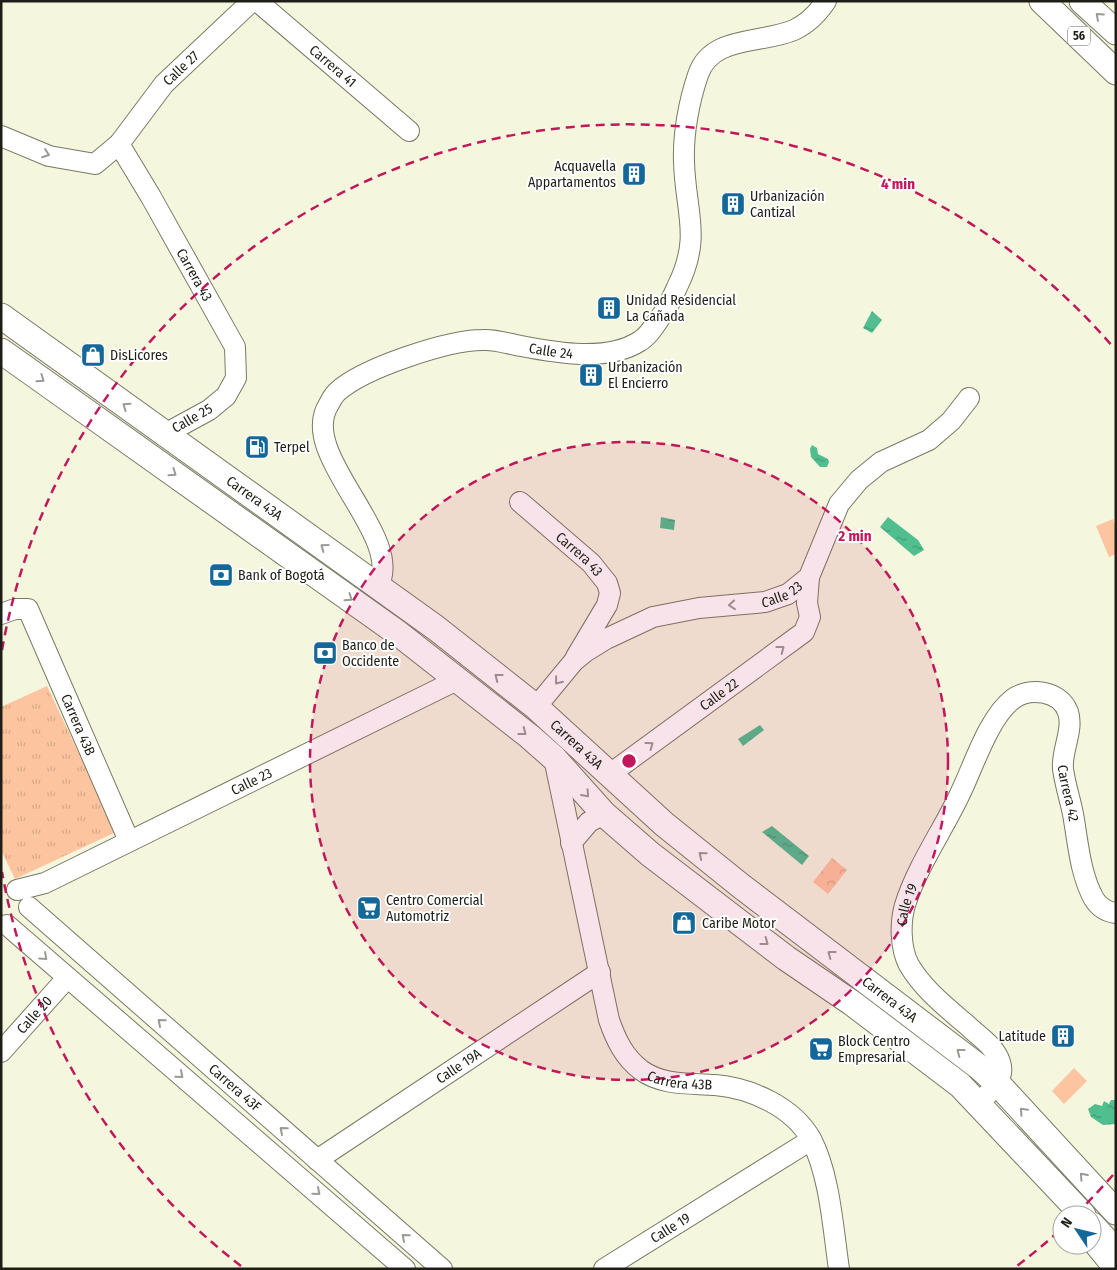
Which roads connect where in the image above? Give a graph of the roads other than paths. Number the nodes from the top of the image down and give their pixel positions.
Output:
1 (252, 1) edge
2 (257, 1) edge
3 (826, 1) edge
4 (1042, 1) edge
5 (1082, 1) edge
6 (1116, 32) edge
7 (1116, 72) edge
8 (409, 131) dead end
9 (1, 136) edge
10 (119, 144) junction
11 (98, 163) junction
12 (138, 178) junction
13 (1, 316) edge
14 (1, 351) edge
15 (236, 378) joint
16 (969, 398) dead end
17 (165, 434) junction
18 (520, 502) dead end
19 (809, 577) junction
20 (378, 586) junction
21 (788, 594) junction
22 (806, 603) junction
23 (1, 614) edge
24 (600, 618) junction
25 (606, 639) junction
26 (574, 661) junction
27 (457, 680) junction
28 (1022, 692) joint
29 (536, 707) junction
30 (554, 758) junction
31 (610, 774) junction
32 (604, 814) junction
33 (130, 841) junction
34 (571, 843) junction
35 (13, 895) edge
36 (1116, 913) edge
37 (4, 924) edge
38 (600, 972) junction
39 (67, 978) junction
40 (1, 1052) edge
41 (998, 1084) junction
42 (979, 1103) junction
43 (811, 1140) junction
44 (1029, 1156) junction
45 (318, 1160) junction
46 (1060, 1205) edge
47 (1074, 1205) edge
48 (1116, 1212) edge
49 (1102, 1236) edge
50 (1116, 1251) edge
51 (1102, 1254) edge
52 (405, 1269) edge
53 (442, 1269) edge
54 (604, 1269) edge
55 (839, 1269) edge
56 (1114, 1269) edge

1 - 10 street, Calle 27
2 - 8 street, Carrera 41
3 - 20 street, Calle 24
4 - 7 main road, 56
6 -> 5 main road, 56
9 -> 11 street
10 - 11 street
10 - 12 street, Carrera 43
11 - 12 street
12 - 15 street, Carrera 43
17 -> 13 main road, Carrera 43A
14 -> 27 main road, Carrera 43A
15 - 17 street, Calle 25
16 - 19 street, Calle 23
20 -> 17 main road, Carrera 43A
18 - 24 street, Carrera 43
19 - 21 street, Calle 23
19 - 22 street, Calle 22
29 -> 20 main road, Carrera 43A
21 - 22 street
21 -> 25 street, Calle 23
31 -> 22 street, Calle 22
23 - 33 street, Carrera 43B
24 - 25 street
24 - 26 street, Carrera 43
25 - 26 street, Calle 23
26 -> 29 street, Calle 23
27 -> 30 main road, Carrera 43A
27 - 33 street, Calle 23
28 - 36 street, Carrera 42
28 - 41 street, Calle 19
29 - 31 main road, Carrera 43A
30 -> 32 main road, Carrera 43A
30 - 34 street, Carrera 43B
41 -> 31 main road, Carrera 43A
32 - 34 street
32 -> 42 main road, Carrera 43A
33 - 35 street, Calle 23
34 - 38 street, Carrera 43B
35 - 37 street, Calle 23
45 -> 35 street, Carrera 43F
37 -> 39 street, Carrera 43F
38 - 43 street, Carrera 43B
38 - 45 street, Calle 19A
39 - 40 street, Calle 20
39 -> 52 street, Carrera 43F
41 - 42 street
48 -> 41 main road, Carrera 43A
42 - 44 main road, Carrera 43A
43 - 54 street, Calle 19
43 - 55 street, Carrera 43B
44 - 46 street
44 - 47 main road, Carrera 43A
53 -> 45 street, Carrera 43F
49 - 50 main road
51 - 56 street

